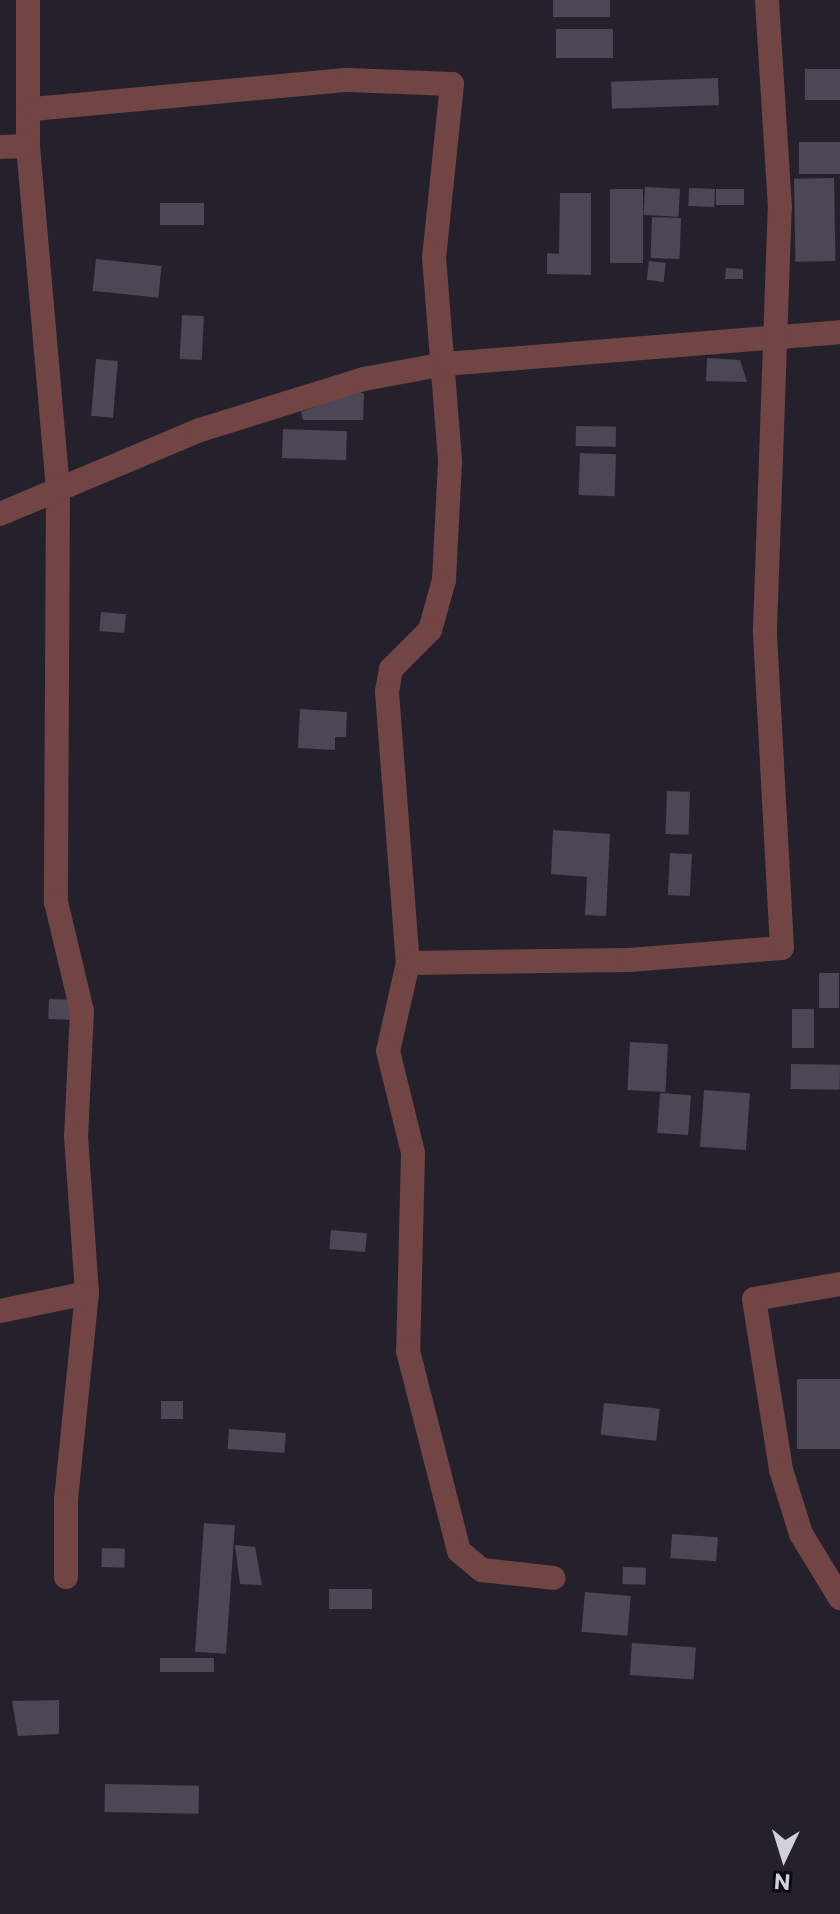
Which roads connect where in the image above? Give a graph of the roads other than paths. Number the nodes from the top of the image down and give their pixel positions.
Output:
1 (28, 0) edge
2 (767, 0) edge
3 (33, 109) junction
4 (28, 146) junction
5 (0, 147) edge
6 (840, 332) edge
7 (774, 337) junction
8 (445, 364) junction
9 (58, 490) junction
10 (0, 514) edge
11 (408, 963) junction
12 (840, 1284) edge
13 (87, 1293) junction
14 (0, 1311) edge
15 (66, 1577) dead end
16 (554, 1578) dead end
17 (840, 1598) edge

1 - 3 street
2 - 7 street
3 - 4 street
3 - 8 street
4 - 5 street
4 - 9 street
6 - 7 street
7 - 8 street
7 - 11 street
8 - 9 street
8 - 11 street
9 - 10 street
9 - 13 street
11 - 16 street
12 - 17 street
13 - 14 street
13 - 15 street

